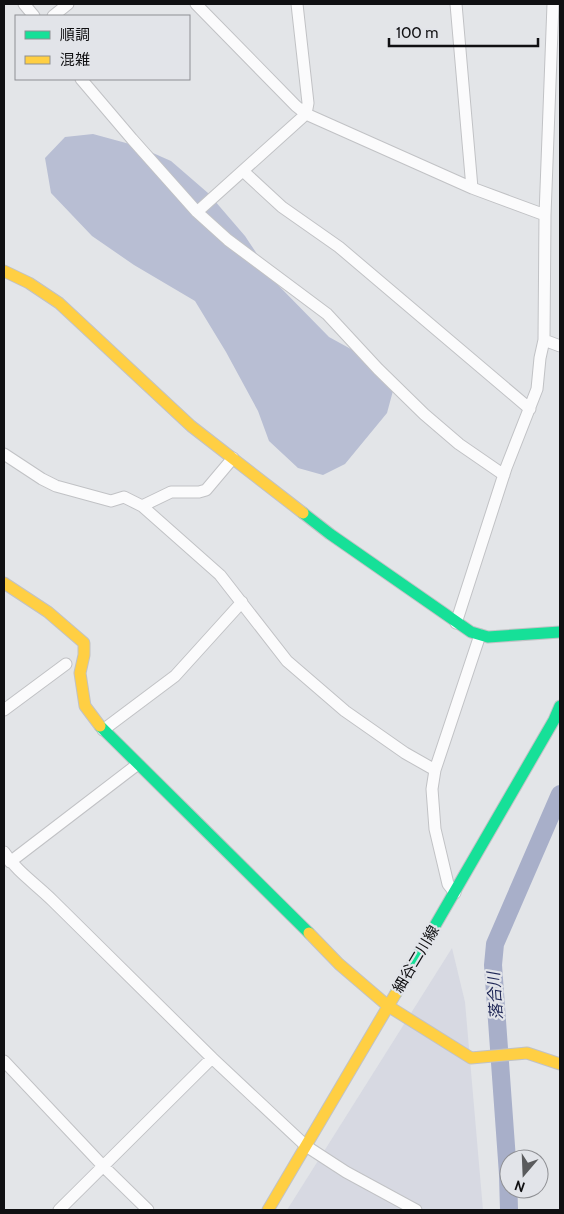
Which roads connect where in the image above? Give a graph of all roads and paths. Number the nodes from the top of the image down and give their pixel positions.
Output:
1 (24, 4) edge
2 (68, 4) edge
3 (196, 4) edge
4 (296, 4) edge
5 (456, 4) edge
6 (553, 4) edge
7 (33, 15) edge
8 (54, 15) edge
9 (82, 80) edge
10 (306, 114) junction
11 (549, 120) junction
12 (560, 125) edge
13 (243, 171) junction
14 (472, 188) junction
15 (197, 212) junction
16 (545, 215) junction
17 (4, 272) edge
18 (544, 340) junction
19 (560, 346) edge
20 (530, 409) junction
21 (4, 454) edge
22 (233, 458) junction
23 (504, 475) junction
24 (142, 506) junction
25 (4, 583) edge
26 (242, 602) junction
27 (456, 623) junction
28 (560, 632) edge
29 (480, 635) junction
30 (66, 664) dead end
31 (560, 706) edge
32 (4, 710) edge
33 (103, 730) junction
34 (138, 764) junction
35 (435, 770) junction
36 (7, 857) edge
37 (455, 893) junction
38 (388, 1006) junction
39 (212, 1058) junction
40 (4, 1061) edge
41 (560, 1064) edge
42 (306, 1146) junction
43 (103, 1166) junction
44 (59, 1210) edge
45 (148, 1210) edge
46 (268, 1210) edge
47 (416, 1210) edge

1 - 7 street
2 - 8 street
3 - 10 street
4 - 10 street
5 - 14 street
6 - 11 street
9 - 15 street
10 - 13 street
10 - 14 street
11 - 12 street
11 - 16 street
13 - 15 street
13 - 20 street
14 - 16 street
15 - 23 street
16 - 18 street
17 - 22 street
18 - 19 street
18 - 20 street
20 - 23 street
21 - 24 street
22 - 24 street
22 - 27 street
23 - 27 street
24 - 26 street
25 - 33 street
26 - 33 street
26 - 35 street
27 - 29 street
28 - 29 street
29 - 35 street
30 - 32 street
31 - 37 street, 細谷二川線
33 - 34 street
34 - 36 street
34 - 38 street
35 - 37 street
36 - 39 street
37 - 38 street, 細谷二川線
38 - 41 street
38 - 42 street, 細谷二川線
39 - 42 street
39 - 43 street
40 - 43 street
42 - 46 street, 細谷二川線
42 - 47 street
43 - 44 street
43 - 45 street

